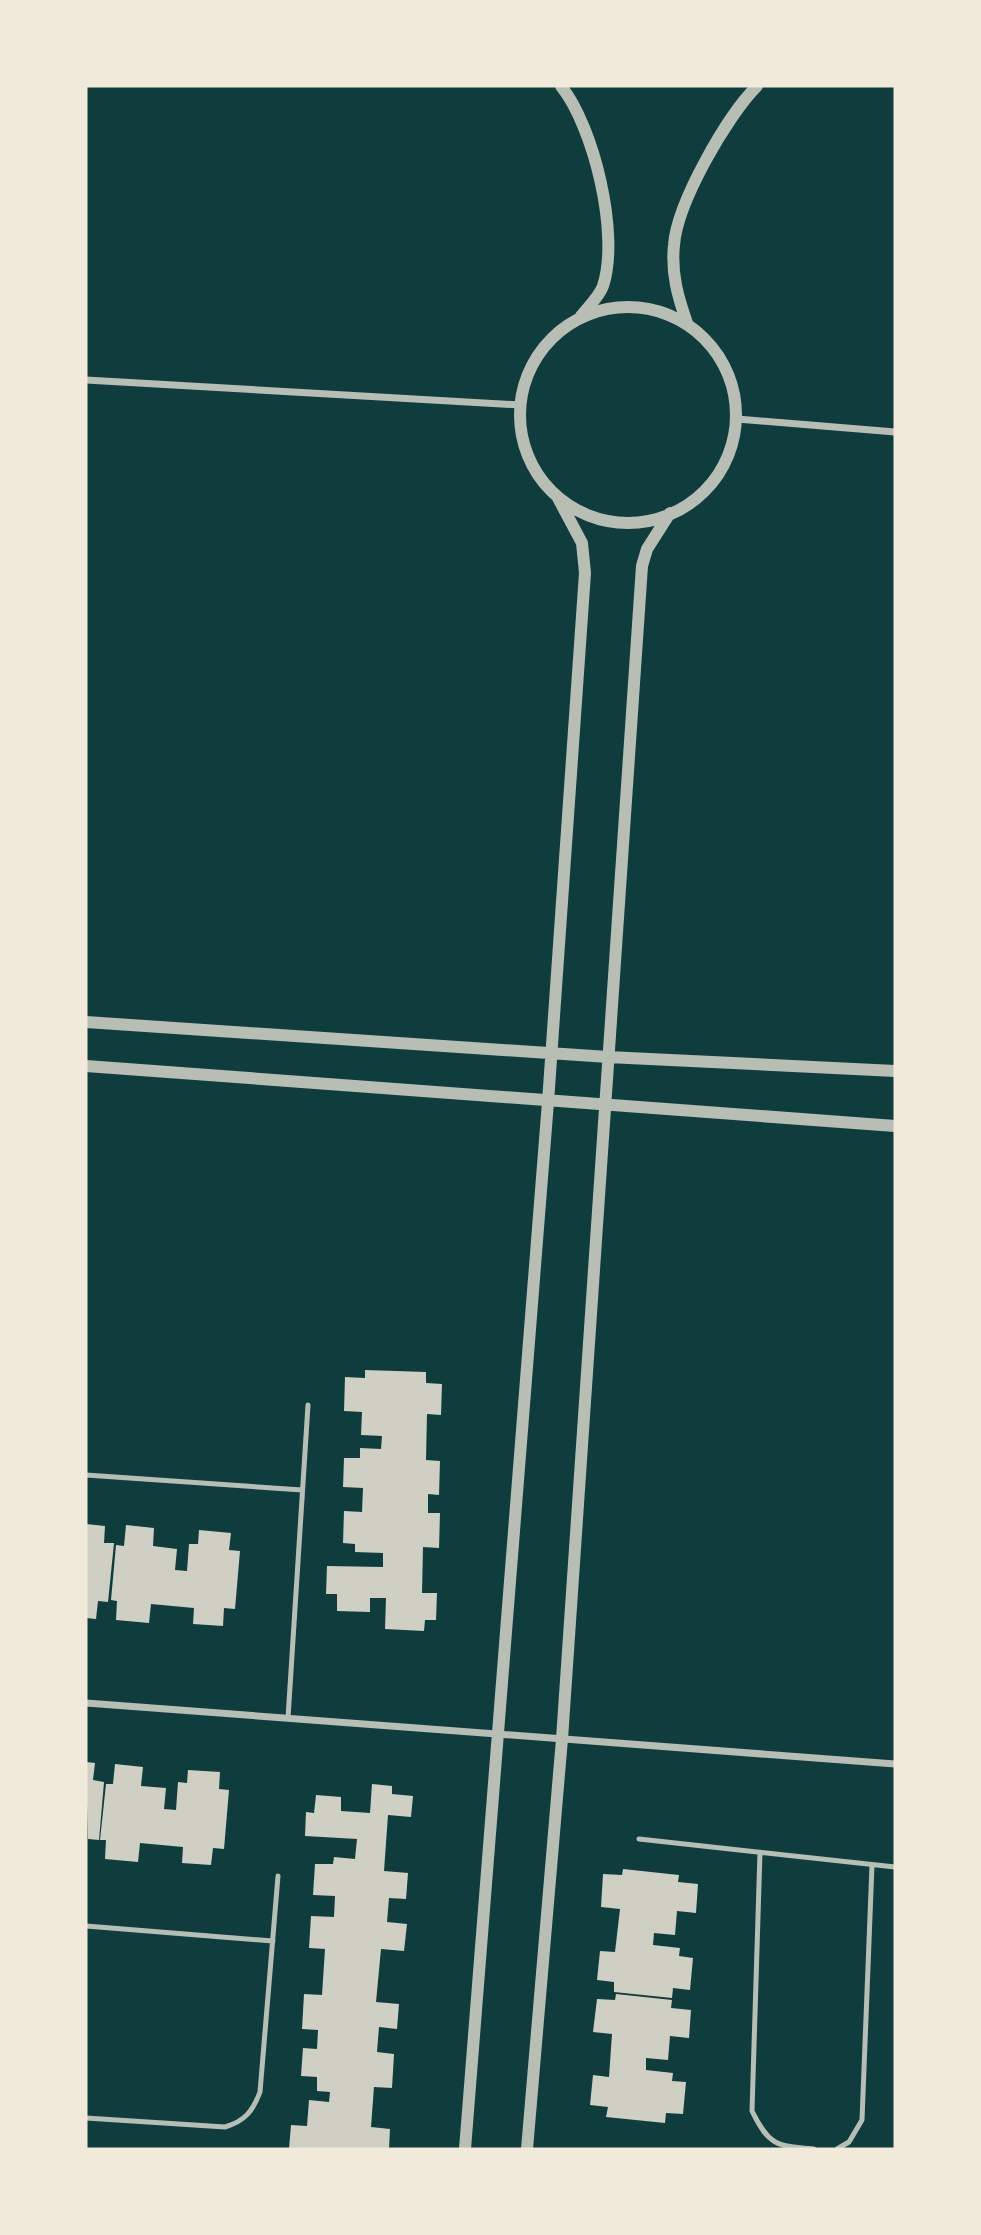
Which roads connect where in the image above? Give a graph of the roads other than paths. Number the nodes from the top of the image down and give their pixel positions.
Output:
1 (561, 86) edge
2 (757, 86) edge
3 (580, 317) junction
4 (688, 323) junction
5 (86, 380) edge
6 (519, 405) junction
7 (737, 419) junction
8 (895, 432) edge
9 (558, 498) junction
10 (670, 513) junction
11 (86, 1021) edge
12 (549, 1052) junction
13 (608, 1057) junction
14 (86, 1066) edge
15 (895, 1071) edge
16 (548, 1102) junction
17 (605, 1106) junction
18 (895, 1126) edge
19 (308, 1405) dead end
20 (86, 1475) edge
21 (302, 1490) junction
22 (86, 1703) edge
23 (288, 1718) junction
24 (498, 1733) junction
25 (562, 1739) junction
26 (895, 1764) edge
27 (639, 1839) dead end
28 (760, 1852) junction
29 (872, 1865) junction
30 (895, 1867) edge
31 (278, 1876) dead end
32 (86, 1926) edge
33 (273, 1941) junction
34 (86, 2118) edge
35 (465, 2149) edge
36 (527, 2149) edge
37 (814, 2149) edge
38 (837, 2149) edge

1 - 3 street
2 - 4 street
3 - 4 street
3 - 6 street
4 - 7 street
5 - 6 street
6 - 9 street
7 - 8 street
7 - 10 street
9 - 10 street
9 - 12 street
10 - 13 street
11 - 12 street
12 - 13 street
12 - 16 street
13 - 15 street
13 - 17 street
14 - 16 street
16 - 17 street
16 - 24 street
17 - 18 street
17 - 25 street
19 - 21 lane
20 - 21 lane
21 - 23 lane
22 - 23 street
23 - 24 street
24 - 25 street
24 - 35 street
25 - 26 street
25 - 36 street
27 - 28 lane
28 - 29 lane
28 - 37 lane
29 - 30 lane
29 - 38 lane
31 - 33 lane
32 - 33 lane
33 - 34 lane

